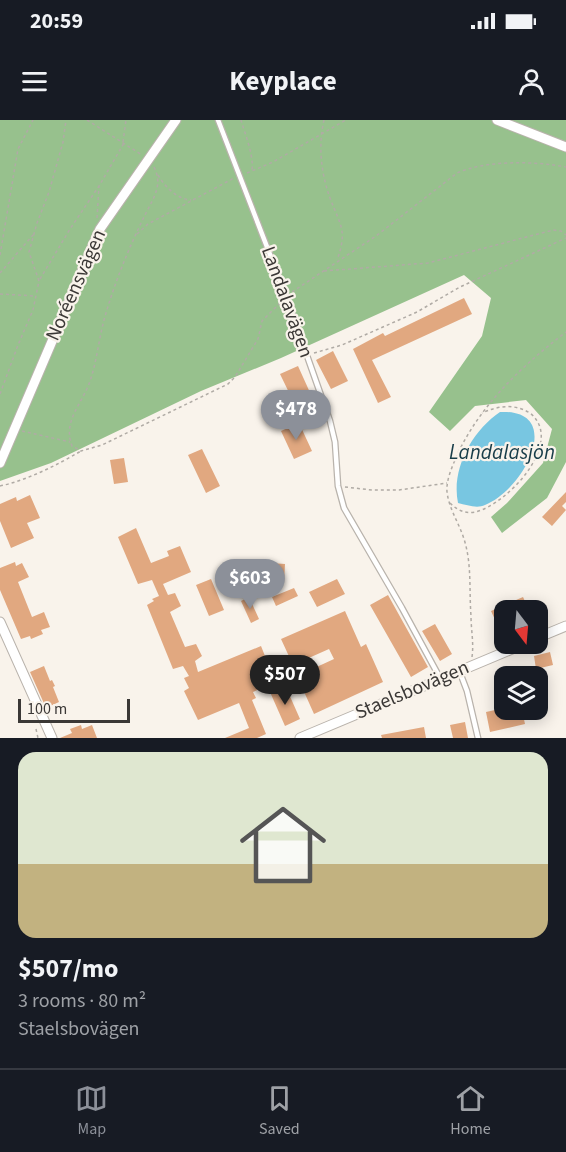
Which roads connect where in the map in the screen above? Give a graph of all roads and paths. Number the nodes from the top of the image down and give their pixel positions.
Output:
1 (33, 120) edge
2 (66, 120) edge
3 (87, 120) edge
4 (126, 120) edge
5 (176, 120) edge
6 (218, 120) edge
7 (241, 120) edge
8 (324, 120) edge
9 (346, 120) edge
10 (496, 120) edge
11 (321, 133) junction
12 (124, 143) junction
13 (566, 147) edge
14 (148, 159) junction
15 (566, 167) edge
16 (252, 171) junction
17 (158, 174) junction
18 (240, 176) junction
19 (99, 186) junction
20 (193, 200) junction
21 (97, 218) dead end
22 (34, 234) junction
23 (136, 234) junction
24 (566, 236) edge
25 (0, 255) edge
26 (337, 261) junction
27 (323, 271) junction
28 (0, 273) edge
29 (39, 281) junction
30 (0, 294) edge
31 (36, 296) junction
32 (286, 296) junction
33 (566, 332) edge
34 (307, 355) junction
35 (0, 394) edge
36 (481, 414) junction
37 (14, 430) junction
38 (71, 442) junction
39 (544, 447) dead end
40 (81, 451) junction
41 (0, 463) edge
42 (536, 466) dead end
43 (447, 483) junction
44 (0, 486) edge
45 (338, 486) junction
46 (450, 502) junction
47 (0, 622) edge
48 (566, 626) edge
49 (548, 633) edge
50 (499, 654) edge
51 (471, 665) junction
52 (459, 670) junction
53 (440, 678) junction
54 (36, 729) dead end
55 (316, 735) edge
56 (38, 738) edge
57 (52, 738) edge
58 (300, 738) edge
59 (478, 738) edge

1 - 25 path
2 - 22 path
3 - 12 path
4 - 12 path
5 - 14 street, Noréensvägen
6 - 18 lane, Landalavägen
7 - 16 path
8 - 11 path
9 - 11 path
10 - 13 street
11 - 16 path
11 - 26 path
12 - 14 path
12 - 19 path
14 - 17 path
14 - 37 street, Noréensvägen
15 - 26 path
16 - 18 path
17 - 20 path
17 - 23 path
18 - 20 path
18 - 32 lane, Landalavägen
19 - 21 path
19 - 29 path
20 - 23 path
22 - 28 path
22 - 29 path
23 - 38 path
24 - 27 path
24 - 34 path
26 - 27 path
27 - 32 path
29 - 31 path
30 - 31 path
31 - 35 path
32 - 34 lane, Landalavägen
32 - 40 path
33 - 36 path
34 - 45 lane, Landalavägen
36 - 39 path
36 - 43 path
37 - 38 path
37 - 41 street, Noréensvägen
38 - 40 path
40 - 44 path
42 - 46 path
43 - 45 path
43 - 46 path
45 - 53 lane, Landalavägen
46 - 51 path
47 - 57 street
48 - 49 street
50 - 51 street, Staelsbovägen
51 - 52 street, Staelsbovägen
52 - 53 street, Staelsbovägen
52 - 59 lane
53 - 55 street, Staelsbovägen
54 - 56 path
55 - 58 street, Staelsbovägen

